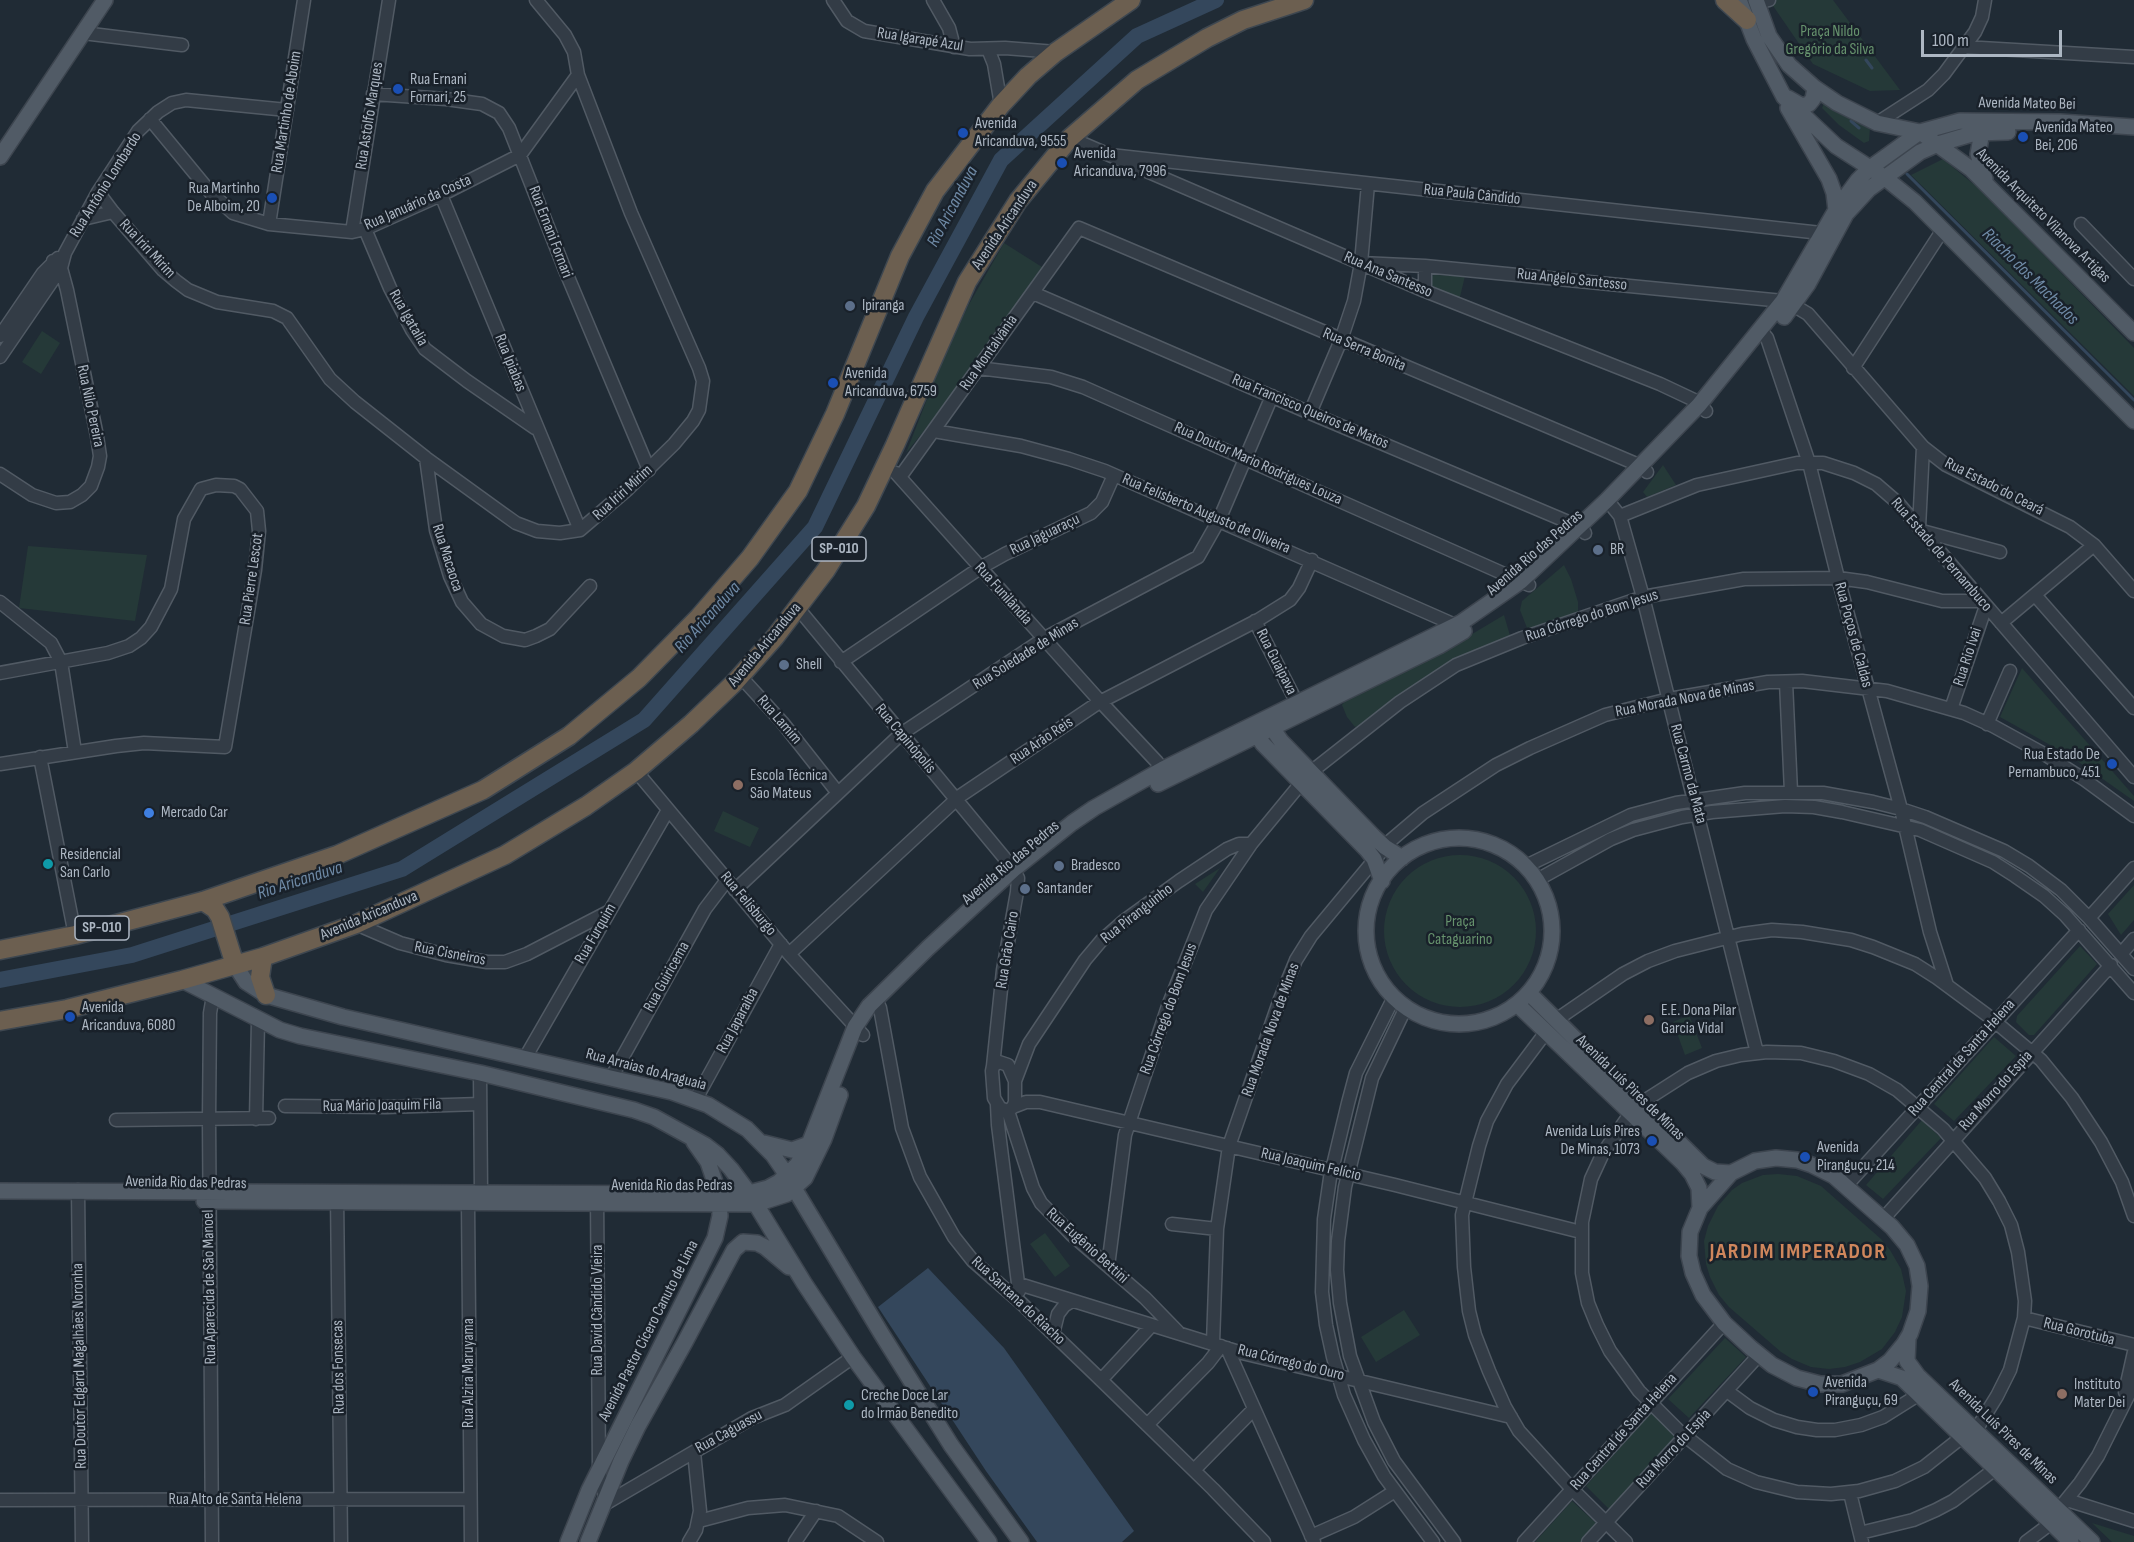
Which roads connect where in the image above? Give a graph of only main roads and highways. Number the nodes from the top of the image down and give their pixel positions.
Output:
1 (105, 0) edge
2 (1131, 0) edge
3 (1304, 0) edge
4 (1725, 0) edge
5 (1739, 0) edge
6 (1760, 1) edge
7 (1747, 20) junction
8 (1815, 88) junction
9 (1783, 96) junction
10 (2134, 127) edge
11 (1920, 132) junction
12 (1982, 132) junction
13 (2134, 136) edge
14 (1938, 144) junction
15 (0, 157) edge
16 (1870, 168) junction
17 (1884, 177) junction
18 (1986, 182) junction
19 (1836, 210) junction
20 (1829, 234) junction
21 (2132, 325) edge
22 (2134, 421) edge
23 (1461, 627) junction
24 (1261, 727) junction
25 (1306, 777) junction
26 (1402, 858) junction
27 (1382, 881) junction
28 (203, 902) junction
29 (0, 950) edge
30 (233, 956) junction
31 (262, 957) junction
32 (182, 980) junction
33 (1528, 993) junction
34 (266, 995) junction
35 (1517, 1004) junction
36 (0, 1021) edge
37 (859, 1031) junction
38 (1635, 1109) junction
39 (689, 1134) junction
40 (761, 1142) junction
41 (809, 1144) junction
42 (1731, 1173) junction
43 (791, 1182) junction
44 (0, 1191) edge
45 (78, 1195) junction
46 (337, 1197) junction
47 (597, 1199) junction
48 (720, 1199) junction
49 (753, 1199) junction
50 (0, 1201) edge
51 (1700, 1208) junction
52 (715, 1238) junction
53 (731, 1255) junction
54 (804, 1282) junction
55 (1908, 1338) junction
56 (1878, 1370) junction
57 (2058, 1511) junction
58 (568, 1542) edge
59 (588, 1542) edge
60 (989, 1542) edge
61 (1021, 1542) edge
62 (2072, 1542) edge
63 (2092, 1542) edge

1 - 15 main road
2 - 28 highway, SP-010
3 - 31 highway, Avenida Aricanduva / SP-010
4 - 7 highway
5 - 7 main road
6 - 8 main road
7 - 9 main road
8 - 9 main road
8 - 11 main road
9 - 16 main road
9 - 19 main road
10 - 11 main road, Avenida Mateo Bei
11 - 14 main road, Avenida Arquiteto Vilanova Artigas
11 - 16 main road, Avenida Rio das Pedras
12 - 13 main road, Avenida Mateo Bei
12 - 14 main road, Avenida Mateo Bei
12 - 18 main road
14 - 17 main road, Avenida Rio das Pedras
14 - 18 main road, Avenida Arquiteto Vilanova Artigas
16 - 17 main road
16 - 19 main road, Avenida Rio das Pedras
17 - 20 main road, Avenida Rio das Pedras
17 - 22 main road
18 - 21 main road, Avenida Arquiteto Vilanova Artigas
19 - 20 main road, Avenida Rio das Pedras
20 - 23 main road, Avenida Rio das Pedras
23 - 24 main road, Avenida Rio das Pedras
23 - 24 main road, Avenida Rio das Pedras
24 - 25 main road
24 - 37 main road, Avenida Rio das Pedras
25 - 26 main road
25 - 27 main road
26 - 27 main road
26 - 33 main road
27 - 35 main road
28 - 29 highway, SP-010
28 - 30 highway
30 - 31 highway, Avenida Aricanduva / SP-010
30 - 32 highway, Avenida Aricanduva / SP-010
30 - 34 main road, Rua Arraias do Araguaia
31 - 34 highway
32 - 36 highway, Avenida Aricanduva / SP-010
32 - 39 main road
33 - 35 main road
33 - 38 main road, Avenida Luís Pires de Minas
34 - 40 main road, Rua Arraias do Araguaia
35 - 38 main road, Avenida Luís Pires de Minas
37 - 41 main road, Avenida Rio das Pedras
37 - 43 main road, Avenida Rio das Pedras
38 - 42 main road, Avenida Luís Pires de Minas
38 - 51 main road, Avenida Luís Pires de Minas
39 - 48 main road, Avenida Pastor Cícero Canuto de Lima
39 - 49 main road
40 - 41 main road
40 - 43 main road, Rua Arraias do Araguaia
41 - 43 main road, Avenida Rio das Pedras
42 - 51 main road
42 - 55 main road
43 - 49 main road, Avenida Rio das Pedras
43 - 61 main road, Rua Arraias do Araguaia
44 - 45 main road, Avenida Rio das Pedras
45 - 46 main road, Avenida Rio das Pedras
45 - 50 main road, Avenida Rio das Pedras
46 - 47 main road, Avenida Rio das Pedras
46 - 47 main road, Avenida Rio das Pedras
47 - 48 main road, Avenida Rio das Pedras
48 - 49 main road, Avenida Rio das Pedras
48 - 52 main road, Avenida Pastor Cícero Canuto de Lima
49 - 54 main road
51 - 56 main road
52 - 53 main road
52 - 58 main road, Avenida Pastor Cícero Canuto de Lima
53 - 54 main road
53 - 59 main road, Avenida Pastor Cícero Canuto de Lima
54 - 60 main road
55 - 56 main road
55 - 57 main road, Avenida Luís Pires de Minas
56 - 57 main road, Avenida Luís Pires de Minas
57 - 62 main road, Avenida Luís Pires de Minas
57 - 63 main road, Avenida Luís Pires de Minas

